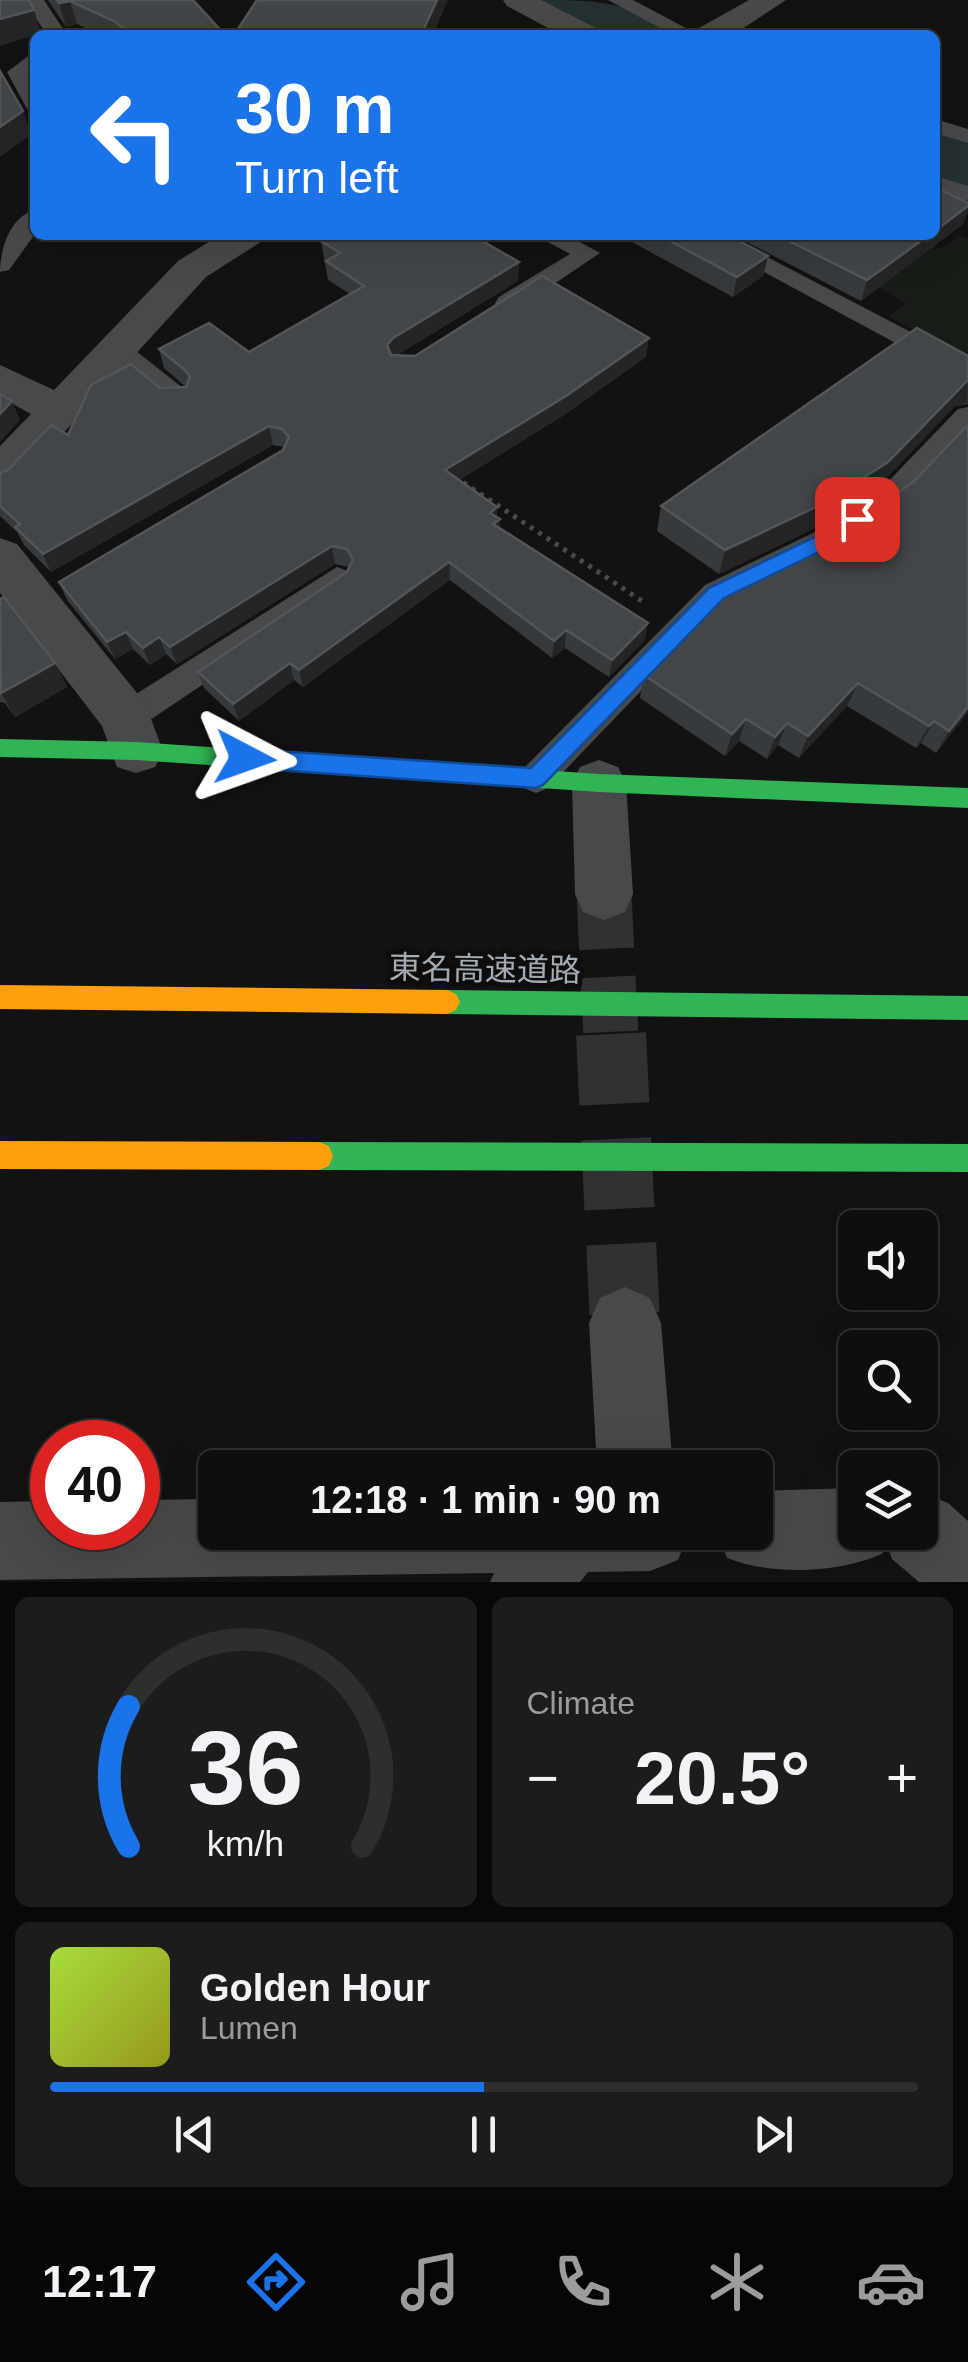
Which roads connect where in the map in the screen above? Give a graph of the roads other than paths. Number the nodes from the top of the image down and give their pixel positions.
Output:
1 (34, 0) edge
2 (518, 0) edge
3 (618, 0) edge
4 (771, 0) edge
5 (54, 30) edge
6 (575, 30) edge
7 (680, 30) edge
8 (719, 30) edge
9 (30, 61) edge
10 (30, 95) edge
11 (940, 128) edge
12 (968, 136) edge
13 (940, 185) edge
14 (968, 194) edge
15 (30, 224) edge
16 (238, 240) edge
17 (558, 240) edge
18 (717, 240) edge
19 (0, 265) edge
20 (488, 315) edge
21 (118, 350) junction
22 (968, 373) edge
23 (0, 379) edge
24 (178, 398) edge
25 (60, 411) junction
26 (968, 416) edge
27 (0, 474) edge
28 (0, 556) edge
29 (337, 579) edge
30 (131, 735) junction
31 (0, 748) edge
32 (536, 778) junction
33 (599, 782) junction
34 (968, 798) edge
35 (604, 894) tunnel mouth
36 (0, 997) edge
37 (968, 1008) edge
38 (0, 1155) edge
39 (968, 1158) edge
40 (625, 1323) tunnel mouth
41 (633, 1450) edge
42 (838, 1528) edge
43 (773, 1529) edge
44 (0, 1541) edge
45 (198, 1542) edge
46 (938, 1547) edge
47 (968, 1572) edge

1 - 5 lane
2 - 6 street
3 - 7 lane
4 - 8 street
9 - 10 lane
11 - 12 lane
13 - 14 lane
15 - 19 lane
16 - 21 street
17 - 20 lane
18 - 22 lane
21 - 24 lane
21 - 25 street
23 - 25 street
25 - 27 street
26 - 32 lane
28 - 30 street
29 - 30 lane
30 - 31 main road
30 - 32 main road
32 - 33 main road
33 - 34 main road
33 - 35 street
36 - 37 main road, 東名高速道路
38 - 39 main road
40 - 41 street
42 - 43 street
44 - 45 street
46 - 47 street

